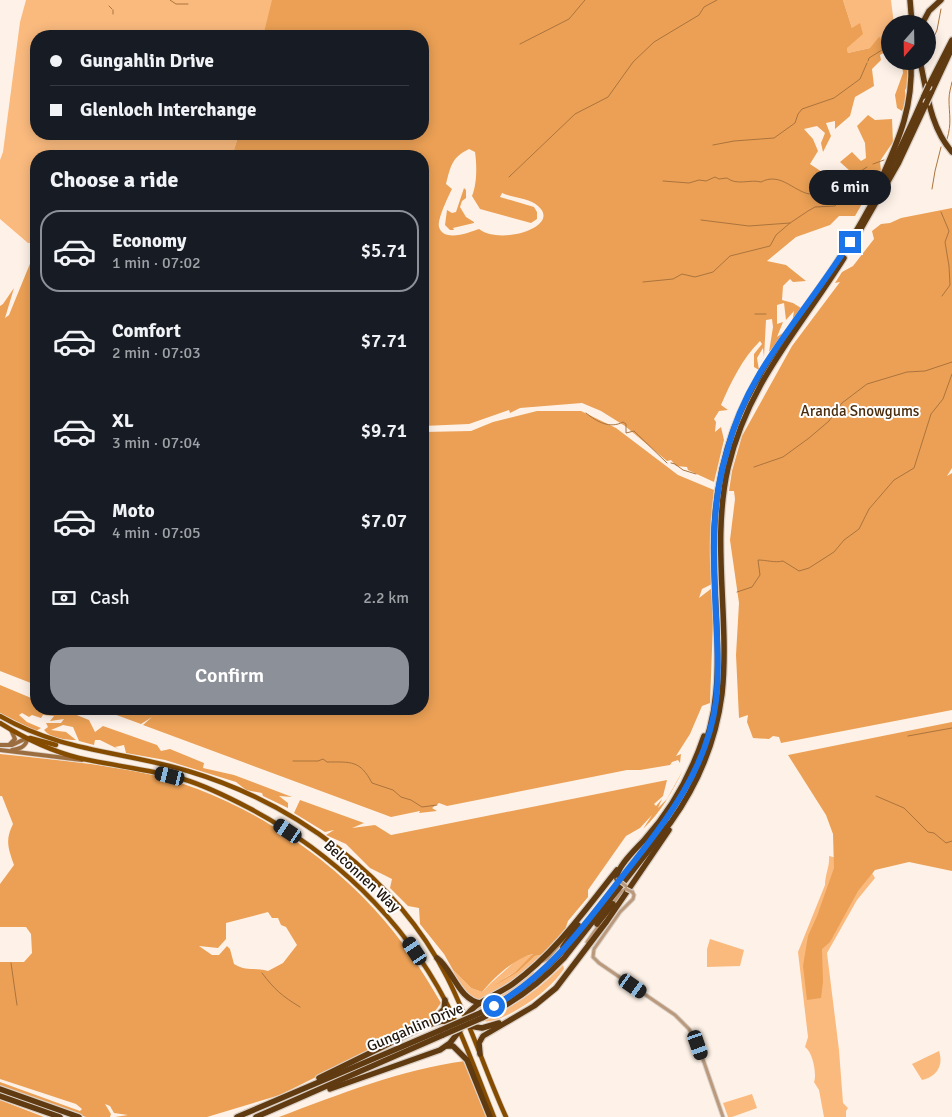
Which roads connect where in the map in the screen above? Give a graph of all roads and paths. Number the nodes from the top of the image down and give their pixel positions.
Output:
1 (909, 0) edge
2 (941, 0) edge
3 (910, 15) edge
4 (927, 15) edge
5 (952, 40) edge
6 (952, 48) edge
7 (952, 56) edge
8 (911, 70) edge
9 (922, 70) edge
10 (931, 92) junction
11 (952, 152) edge
12 (860, 224) junction
13 (717, 574) junction
14 (717, 639) junction
15 (0, 716) edge
16 (9, 721) junction
17 (0, 722) edge
18 (10, 729) junction
19 (27, 738) junction
20 (0, 745) edge
21 (8, 745) junction
22 (1, 750) edge
23 (126, 757) junction
24 (96, 761) junction
25 (698, 776) junction
26 (652, 831) junction
27 (617, 879) junction
28 (627, 887) junction
29 (613, 904) junction
30 (592, 905) junction
31 (436, 958) junction
32 (542, 961) junction
33 (554, 961) junction
34 (546, 976) junction
35 (564, 978) junction
36 (445, 1000) junction
37 (480, 1003) junction
38 (481, 1015) junction
39 (465, 1018) junction
40 (438, 1022) junction
41 (506, 1022) junction
42 (427, 1025) junction
43 (462, 1026) junction
44 (491, 1026) junction
45 (442, 1033) junction
46 (446, 1046) junction
47 (480, 1054) junction
48 (0, 1089) edge
49 (0, 1096) edge
50 (273, 1102) junction
51 (284, 1106) junction
52 (60, 1117) edge
53 (79, 1117) edge
54 (237, 1117) edge
55 (256, 1117) edge
56 (492, 1117) edge
57 (506, 1117) edge
58 (723, 1117) edge

1 - 3 highway
2 - 4 highway
5 - 12 highway, bridge
6 - 10 highway
7 - 10 highway
8 - 12 highway
9 - 11 highway
10 - 13 highway, bridge
12 - 13 highway
13 - 14 highway
13 - 25 highway
14 - 26 highway
14 - 33 highway, Gungahlin Drive
15 - 16 main road
16 - 19 main road
16 - 23 main road, Belconnen Way
17 - 18 main road
18 - 19 main road
18 - 21 main road
19 - 21 main road
19 - 22 main road
19 - 23 main road
19 - 24 main road, Belconnen Way
20 - 21 main road
22 - 24 main road
23 - 31 main road, Belconnen Way
24 - 36 main road, Belconnen Way
25 - 34 highway, Gungahlin Drive
25 - 35 highway
26 - 27 highway
26 - 32 highway
27 - 28 street, bridge
27 - 30 street
28 - 29 street
28 - 58 street, bridge
29 - 34 highway
29 - 35 street
30 - 32 street
30 - 33 highway
31 - 37 highway
31 - 39 main road, Belconnen Way
32 - 37 highway
33 - 38 highway, Gungahlin Drive
34 - 38 highway, Gungahlin Drive
35 - 41 highway
36 - 42 highway
36 - 43 main road, Belconnen Way
37 - 39 highway
37 - 44 highway
38 - 45 highway, Gungahlin Drive, bridge
39 - 43 main road, Belconnen Way
40 - 42 highway
40 - 43 highway
40 - 46 highway
41 - 44 highway
41 - 47 highway
42 - 50 highway
43 - 44 highway
43 - 46 highway
43 - 47 main road, Belconnen Way
43 - 56 main road, Belconnen Way
45 - 50 highway, Gungahlin Drive
45 - 51 highway, Gungahlin Drive
46 - 51 highway
46 - 56 highway
47 - 57 main road, Belconnen Way
48 - 53 highway
49 - 52 highway
50 - 54 highway, Gungahlin Drive
51 - 55 highway, Gungahlin Drive

